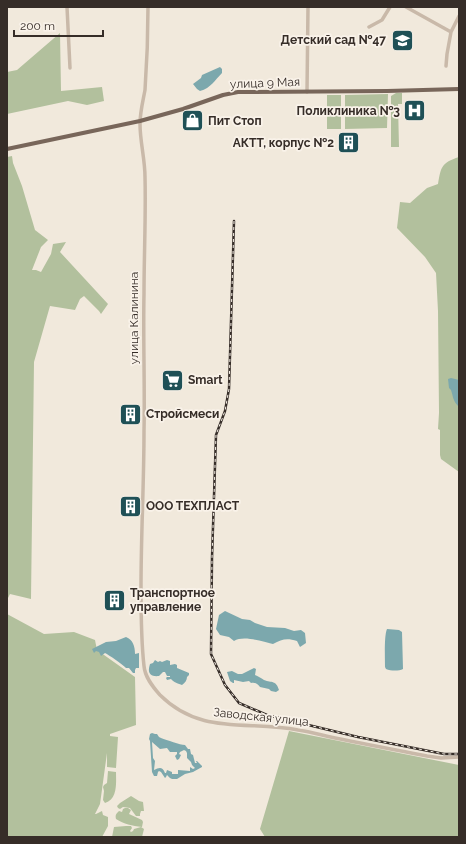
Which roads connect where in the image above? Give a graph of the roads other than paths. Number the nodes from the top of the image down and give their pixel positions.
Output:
1 (67, 7) edge
2 (148, 7) edge
3 (308, 7) edge
4 (390, 7) edge
5 (406, 7) edge
6 (459, 16) edge
7 (369, 27) dead end
8 (451, 32) junction
9 (446, 66) dead end
10 (70, 68) dead end
11 (459, 89) edge
12 (307, 92) junction
13 (140, 121) junction
14 (7, 149) edge
15 (142, 630) joint
16 (459, 757) edge

1 - 10 street
2 - 13 street, улица Калинина
3 - 12 street
4 - 7 street
5 - 8 street
6 - 8 street
8 - 9 street
11 - 12 main road, улица 9 Мая
12 - 13 main road, улица 9 Мая
13 - 14 main road, улица 9 Мая
13 - 15 street, улица Калинина
15 - 16 street, Заводская улица

